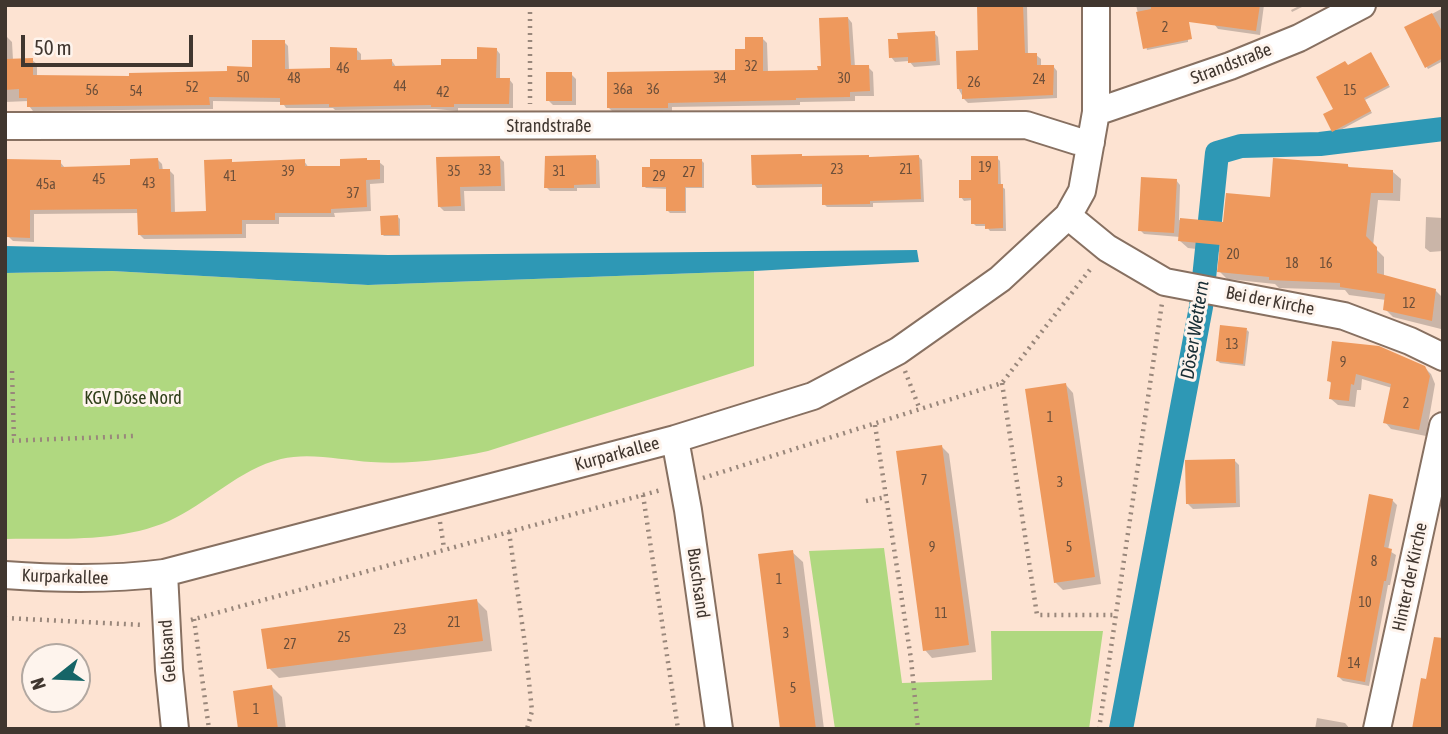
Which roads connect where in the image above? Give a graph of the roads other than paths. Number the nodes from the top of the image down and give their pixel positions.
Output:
1 (1096, 5) edge
2 (1362, 5) edge
3 (1096, 112) junction
4 (5, 126) edge
5 (1091, 142) junction
6 (1068, 216) junction
7 (1443, 357) edge
8 (1443, 426) edge
9 (675, 439) junction
10 (164, 573) junction
11 (5, 575) edge
12 (176, 729) edge
13 (719, 729) edge
14 (1377, 729) edge

1 - 3 street, Kurparkallee
2 - 3 street, Strandstraße
3 - 5 street, Kurparkallee
4 - 5 street, Strandstraße
5 - 6 street, Kurparkallee
6 - 7 street, Bei der Kirche
6 - 9 street, Kurparkallee
8 - 14 street, Hinter der Kirche
9 - 10 street, Kurparkallee
9 - 13 street, Buschsand
10 - 11 street, Kurparkallee
10 - 12 street, Gelbsand

